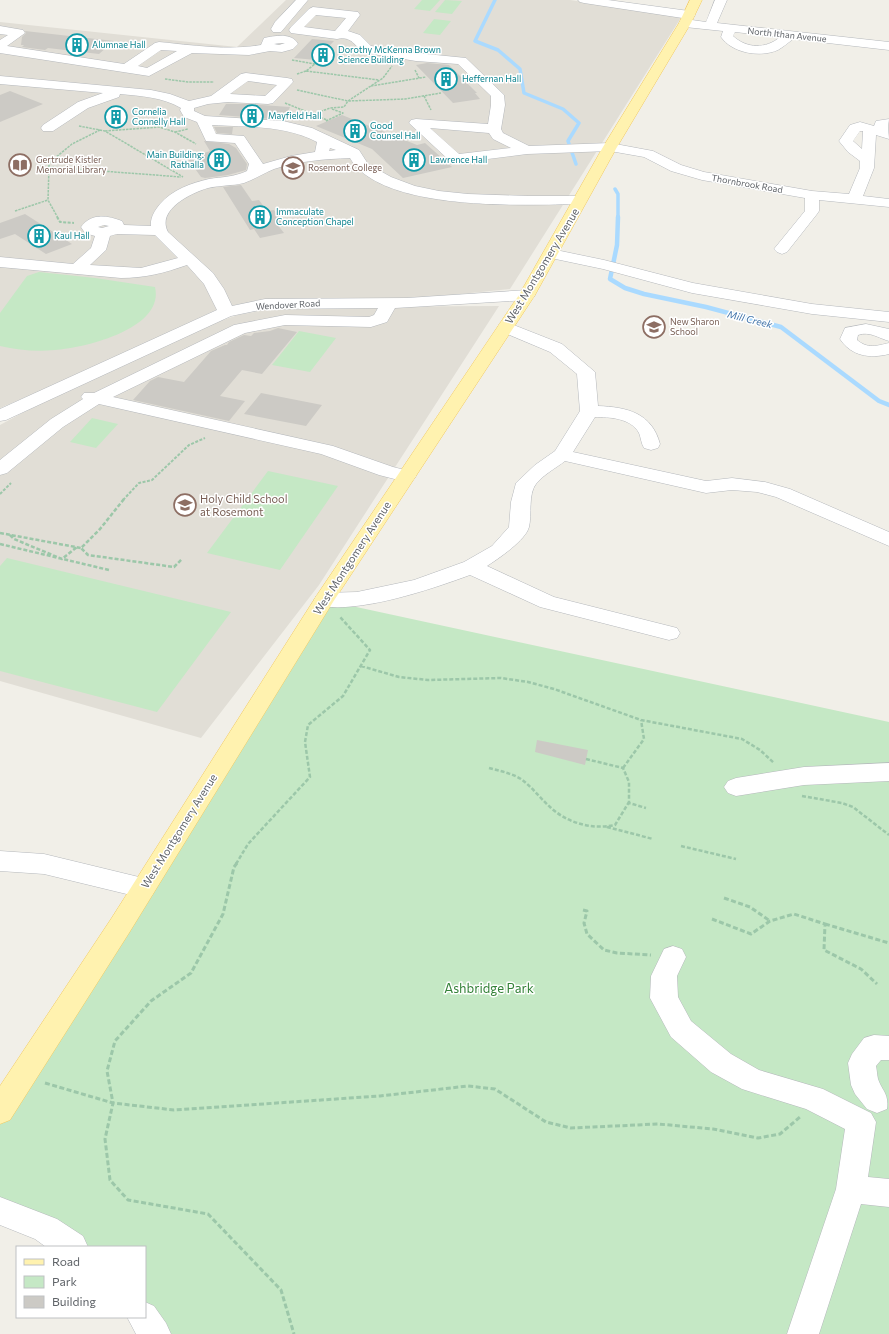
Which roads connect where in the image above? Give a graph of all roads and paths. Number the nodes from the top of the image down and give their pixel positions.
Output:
1 (302, 0) edge
2 (584, 0) edge
3 (696, 0) edge
4 (721, 0) edge
5 (687, 19) junction
6 (710, 26) junction
7 (730, 28) junction
8 (0, 30) edge
9 (295, 30) junction
10 (340, 33) junction
11 (790, 35) junction
12 (276, 44) junction
13 (889, 46) edge
14 (0, 47) edge
15 (190, 49) junction
16 (400, 54) junction
17 (127, 68) junction
18 (146, 73) junction
19 (426, 77) dead end
20 (0, 80) edge
21 (379, 80) junction
22 (236, 84) junction
23 (282, 86) junction
24 (371, 86) junction
25 (124, 91) junction
26 (441, 93) dead end
27 (216, 98) junction
28 (268, 100) junction
29 (348, 101) junction
30 (188, 106) junction
31 (330, 108) junction
32 (314, 114) junction
33 (203, 120) junction
34 (889, 123) edge
35 (78, 126) dead end
36 (48, 128) dead end
37 (100, 130) junction
38 (105, 131) junction
39 (496, 133) junction
40 (889, 135) edge
41 (324, 140) junction
42 (469, 140) dead end
43 (455, 142) dead end
44 (440, 144) junction
45 (197, 145) dead end
46 (610, 147) junction
47 (527, 150) junction
48 (354, 153) junction
49 (322, 155) junction
50 (867, 159) dead end
51 (49, 167) junction
52 (254, 174) junction
53 (812, 195) junction
54 (48, 200) junction
55 (580, 200) junction
56 (854, 200) junction
57 (889, 203) edge
58 (15, 211) dead end
59 (103, 229) junction
60 (160, 231) junction
61 (782, 249) dead end
62 (5, 256) edge
63 (549, 257) junction
64 (189, 260) junction
65 (77, 269) junction
66 (527, 295) junction
67 (389, 303) junction
68 (226, 312) junction
69 (889, 317) edge
70 (506, 327) junction
71 (862, 329) junction
72 (889, 336) edge
73 (889, 348) edge
74 (60, 388) junction
75 (95, 399) junction
76 (590, 410) junction
77 (0, 416) edge
78 (231, 429) junction
79 (651, 444) dead end
80 (562, 455) junction
81 (0, 469) edge
82 (406, 476) junction
83 (0, 533) edge
84 (10, 535) junction
85 (889, 540) edge
86 (0, 544) edge
87 (79, 547) junction
88 (62, 559) junction
89 (182, 559) dead end
90 (472, 567) junction
91 (109, 570) dead end
92 (324, 600) junction
93 (669, 634) dead end
94 (361, 666) junction
95 (641, 720) junction
96 (586, 759) dead end
97 (776, 765) dead end
98 (489, 768) dead end
99 (624, 768) junction
100 (889, 772) edge
101 (736, 787) dead end
102 (800, 796) dead end
103 (629, 802) junction
104 (646, 808) dead end
105 (606, 827) junction
106 (889, 835) edge
107 (653, 839) dead end
108 (681, 846) dead end
109 (736, 860) dead end
110 (0, 861) edge
111 (143, 888) junction
112 (724, 898) dead end
113 (583, 910) dead end
114 (712, 919) dead end
115 (770, 921) junction
116 (825, 924) junction
117 (889, 942) edge
118 (674, 957) joint
119 (877, 984) dead end
120 (889, 1048) edge
121 (22, 1077) junction
122 (113, 1102) junction
123 (875, 1105) edge
124 (0, 1111) edge
125 (802, 1115) dead end
126 (851, 1189) junction
127 (889, 1193) edge
128 (0, 1211) edge
129 (71, 1246) edge
130 (145, 1318) edge
131 (155, 1334) edge
132 (294, 1334) edge
133 (803, 1334) edge

1 - 12 street
2 - 5 street, North Ithan Avenue
3 - 5 main road, West Montgomery Avenue
4 - 6 street
5 - 6 street, North Ithan Avenue
5 - 46 main road, West Montgomery Avenue
6 - 7 street, North Ithan Avenue
7 - 11 street, North Ithan Avenue
7 - 11 street
8 - 14 street
9 - 10 street
9 - 10 street
9 - 12 street
10 - 16 street
11 - 13 street, North Ithan Avenue
12 - 15 street
12 - 21 path
14 - 17 street
15 - 17 street
15 - 18 street
16 - 21 path
16 - 39 street
17 - 18 street
18 - 22 path
18 - 25 street
19 - 24 path
20 - 25 street
21 - 24 path
22 - 23 street
22 - 27 street
23 - 28 street
23 - 29 path
24 - 29 path
25 - 30 street
25 - 36 street
26 - 29 path
27 - 28 street
27 - 30 street
28 - 32 path
29 - 31 path
30 - 33 street
31 - 32 path
31 - 32 path
33 - 41 street
33 - 52 street
34 - 40 street
35 - 37 path
37 - 38 path
37 - 51 path
38 - 45 path
38 - 51 path
39 - 42 street
39 - 44 street
39 - 47 street
41 - 48 street
41 - 49 street
43 - 44 street
44 - 47 street, Thornbrook Road
46 - 47 street, Thornbrook Road
46 - 53 street, Thornbrook Road
46 - 55 main road, West Montgomery Avenue
48 - 49 street
48 - 55 street
49 - 52 street
50 - 56 street
51 - 54 path
52 - 60 street
53 - 56 street, Thornbrook Road
53 - 61 street
54 - 58 path
54 - 59 path
55 - 63 main road, West Montgomery Avenue
56 - 57 street, Thornbrook Road
59 - 60 street
59 - 65 street
60 - 64 street
62 - 65 street
63 - 66 main road, West Montgomery Avenue
63 - 69 street
63 - 71 street
64 - 65 street
64 - 68 street
66 - 67 street, Wendover Road
66 - 70 main road, West Montgomery Avenue
67 - 68 street, Wendover Road
67 - 75 street
68 - 74 street, Wendover Road
70 - 76 street
70 - 82 main road, West Montgomery Avenue
71 - 72 street
71 - 73 street
74 - 75 street
74 - 77 street, Wendover Road
75 - 78 street
75 - 81 street
76 - 79 street
76 - 80 street
78 - 82 street
78 - 87 path
80 - 85 street
80 - 90 street
82 - 92 main road, West Montgomery Avenue
83 - 84 path
84 - 87 path
84 - 88 path
86 - 88 path
87 - 88 path
87 - 89 path
88 - 91 path
90 - 92 street
90 - 93 street
92 - 94 path
92 - 111 main road, West Montgomery Avenue
94 - 95 path
94 - 122 path
95 - 97 path
95 - 99 path
96 - 99 path
98 - 105 path
99 - 103 path
100 - 101 street
102 - 106 path
103 - 104 path
103 - 105 path
105 - 107 path
108 - 109 path
110 - 111 street
111 - 121 main road, West Montgomery Avenue
112 - 115 path
113 - 118 path
114 - 115 path
115 - 116 path
116 - 117 path
116 - 119 path
118 - 123 street
120 - 123 street
121 - 122 path
121 - 124 main road, West Montgomery Avenue
122 - 125 path
122 - 132 path
123 - 126 street
126 - 127 street
126 - 133 street
128 - 129 street
130 - 131 street

